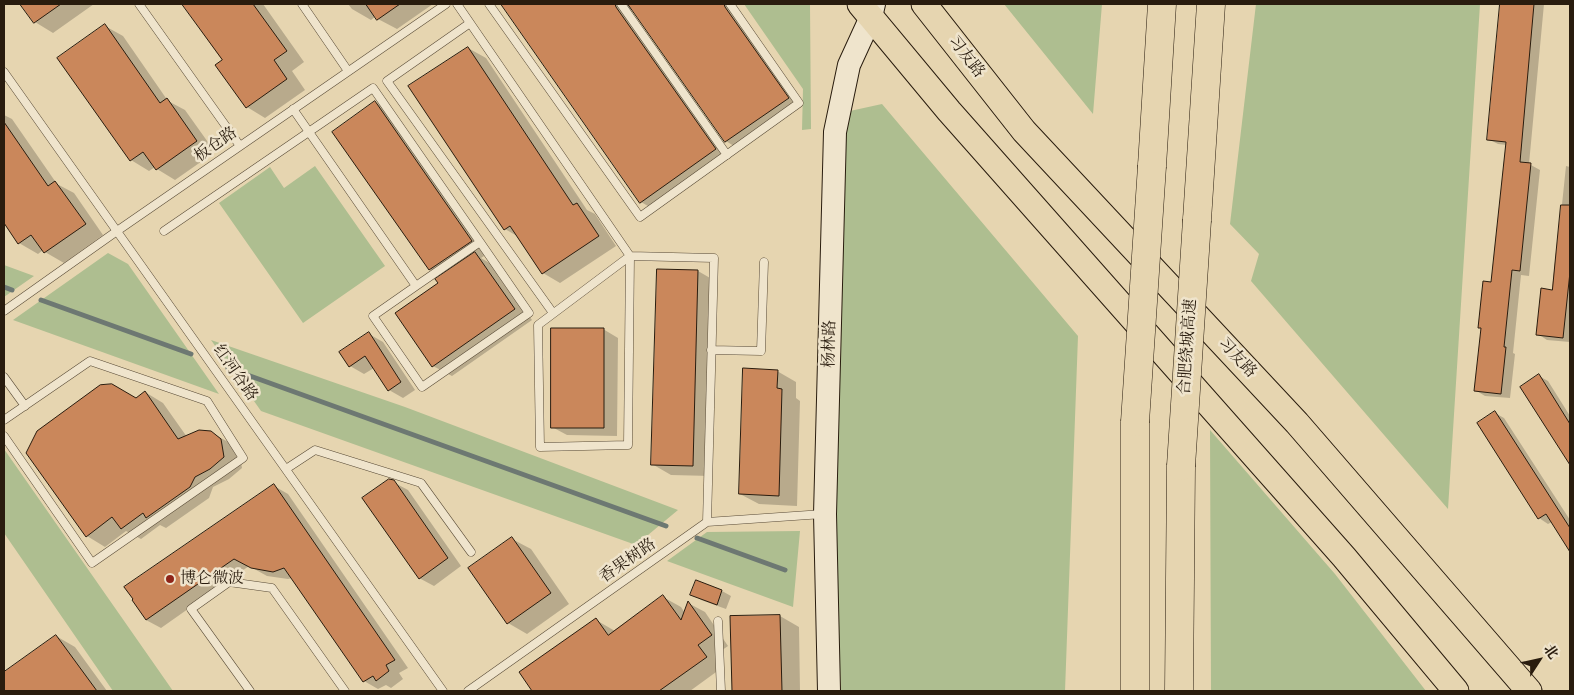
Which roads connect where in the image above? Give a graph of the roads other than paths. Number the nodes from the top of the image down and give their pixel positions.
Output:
1 (139, 4) edge
2 (302, 4) edge
3 (446, 4) edge
4 (456, 4) edge
5 (489, 4) edge
6 (621, 4) edge
7 (730, 4) edge
8 (924, 4) edge
9 (1162, 4) edge
10 (1211, 4) edge
11 (869, 8) edge
12 (470, 23) junction
13 (348, 71) junction
14 (4, 72) edge
15 (293, 109) junction
16 (309, 132) junction
17 (240, 146) junction
18 (727, 155) junction
19 (117, 231) junction
20 (164, 231) dead end
21 (480, 242) junction
22 (630, 256) junction
23 (764, 262) dead end
24 (416, 286) junction
25 (4, 311) edge
26 (553, 314) junction
27 (711, 350) junction
28 (4, 377) edge
29 (25, 406) junction
30 (4, 420) edge
31 (4, 436) edge
32 (286, 469) junction
33 (825, 514) junction
34 (707, 522) junction
35 (471, 552) dead end
36 (718, 621) dead end
37 (250, 691) edge
38 (345, 691) edge
39 (443, 691) edge
40 (468, 691) edge
41 (721, 691) edge
42 (829, 691) edge
43 (1135, 691) edge
44 (1179, 691) edge
45 (1456, 691) edge
46 (1529, 691) edge

1 - 17 lane
2 - 13 lane
3 - 13 lane, 板仓路
4 - 12 lane
5 - 18 lane
6 - 18 lane
7 - 18 lane
8 - 46 main road, 习友路
9 - 43 highway, bridge
10 - 44 highway, 合肥绕城高速, bridge
11 - 33 street, 杨林路
11 - 45 main road
12 - 22 lane
12 - 26 lane
13 - 15 lane, 板仓路
14 - 19 lane, 红河谷路
15 - 16 lane
15 - 17 lane, 板仓路
16 - 20 lane
16 - 21 lane
16 - 24 lane
17 - 19 lane, 板仓路
19 - 25 lane, 板仓路
19 - 32 lane, 红河谷路
21 - 24 lane
21 - 24 lane
22 - 26 lane
22 - 26 lane
22 - 27 lane
23 - 27 lane
27 - 34 lane
28 - 29 lane
29 - 30 lane
29 - 31 lane
32 - 35 lane
32 - 39 lane, 红河谷路
33 - 34 lane
33 - 42 street, 杨林路
34 - 40 lane, 香果树路
36 - 41 lane
37 - 38 lane

